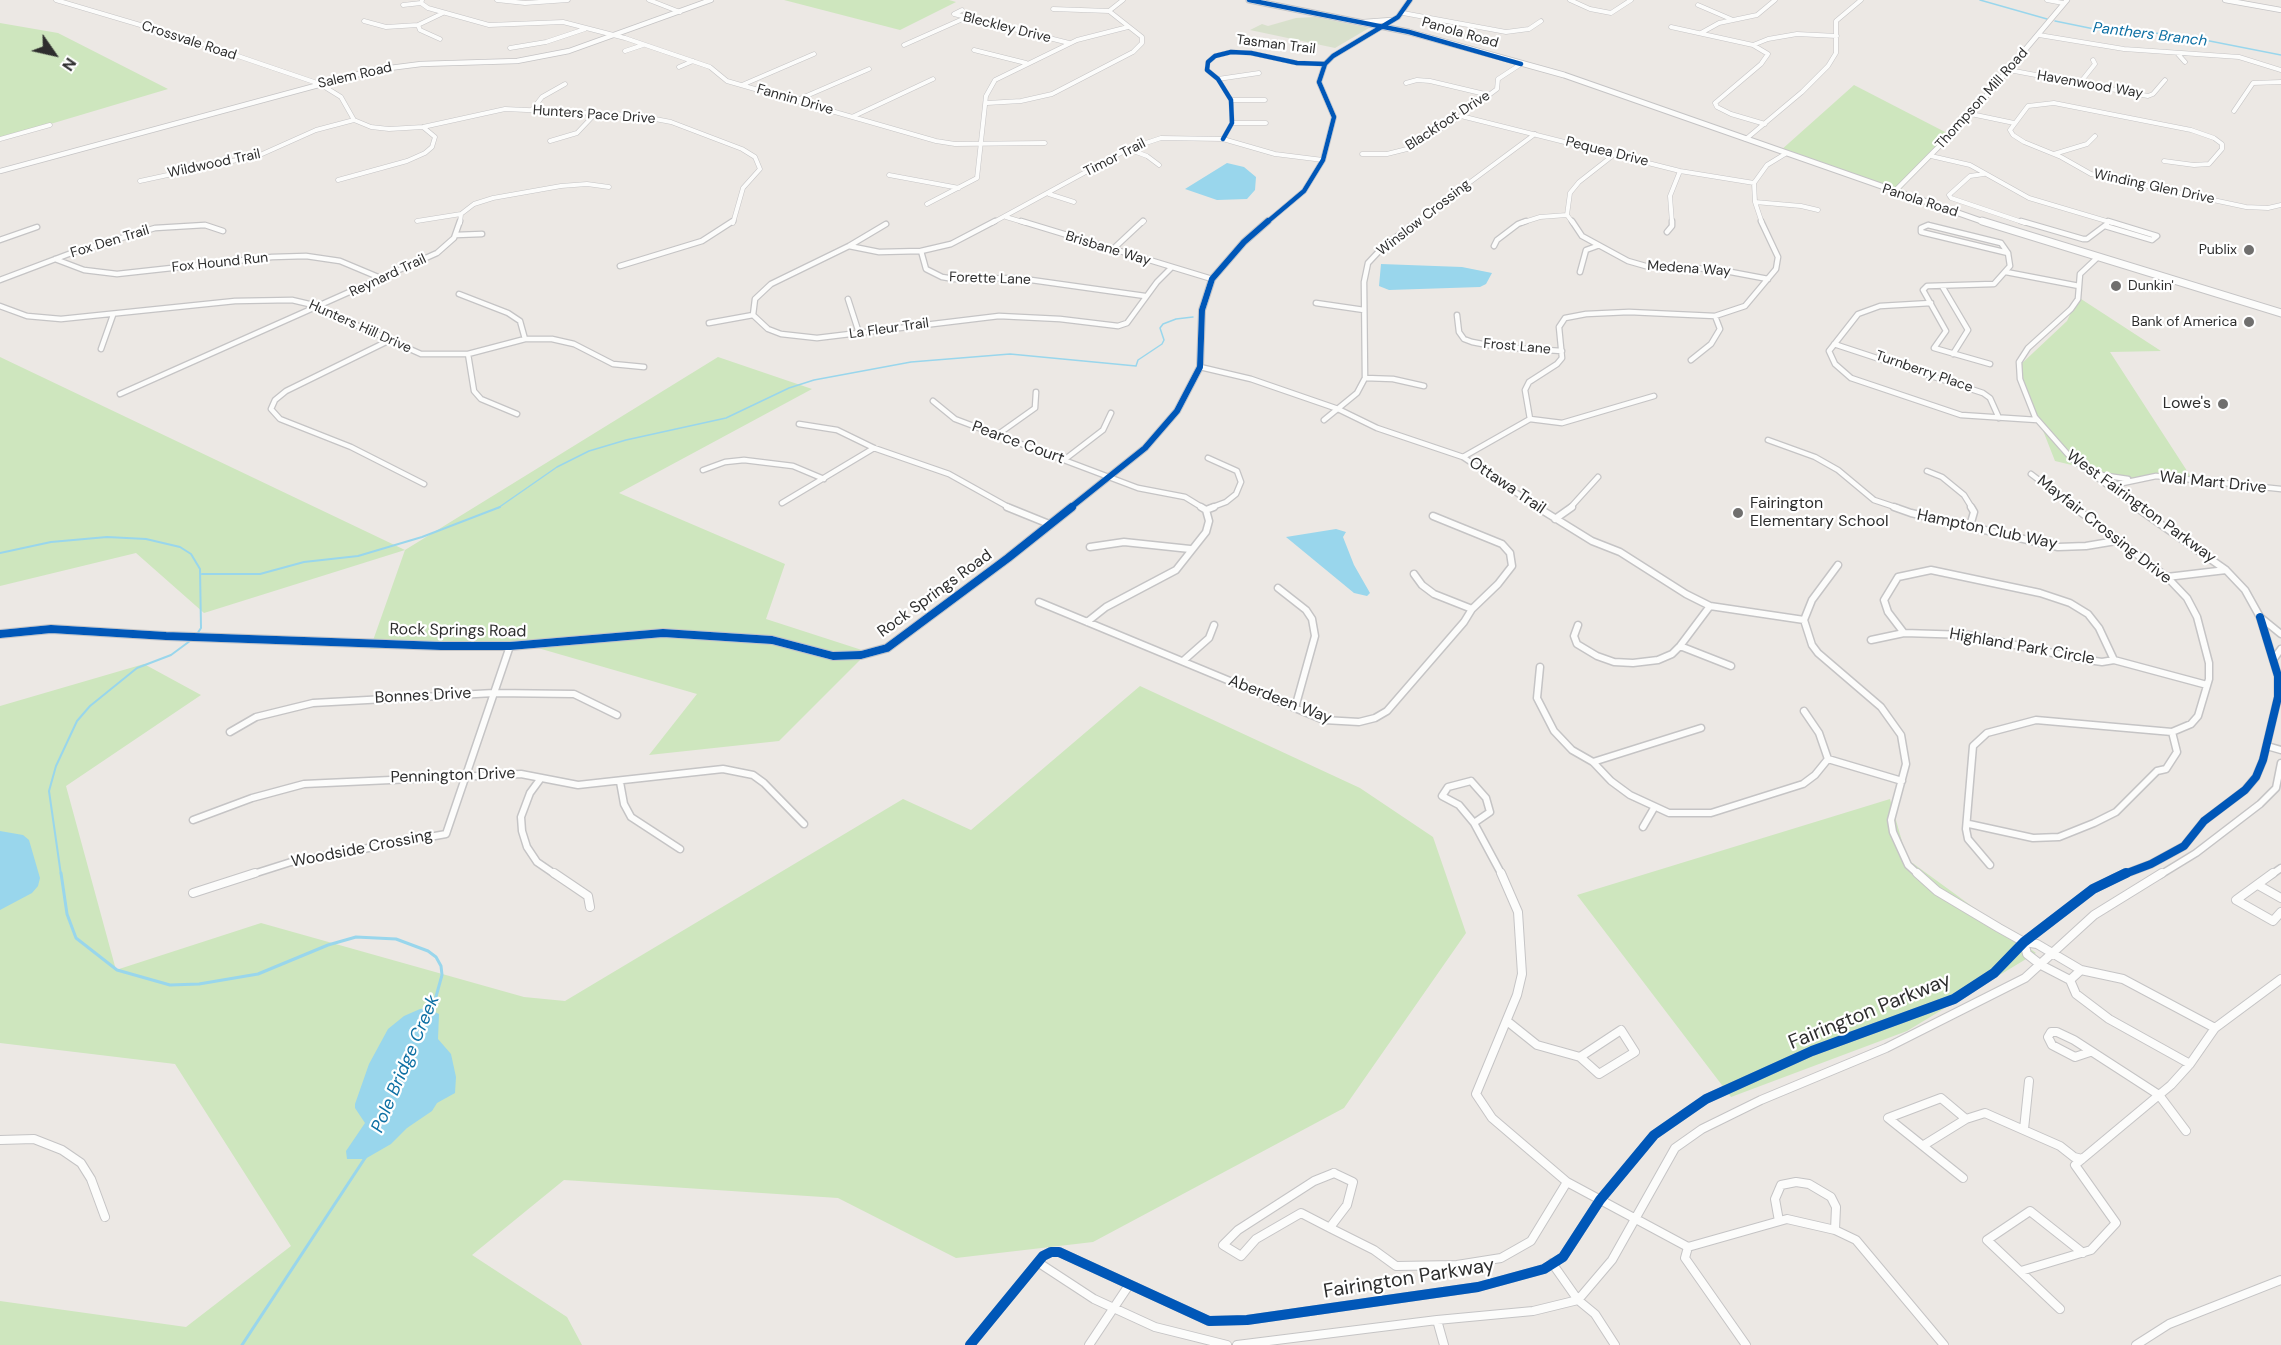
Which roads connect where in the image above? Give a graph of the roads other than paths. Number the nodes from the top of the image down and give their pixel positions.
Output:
1 (56, 0) edge
2 (497, 0) edge
3 (568, 0) edge
4 (649, 0) edge
5 (711, 0) edge
6 (1124, 0) edge
7 (1249, 0) edge
8 (1410, 0) edge
9 (1570, 0) edge
10 (1631, 0) edge
11 (1775, 0) edge
12 (1861, 0) edge
13 (2047, 0) edge
14 (2225, 0) edge
15 (422, 2) edge
16 (2065, 2) edge
17 (403, 5) dead end
18 (1698, 5) dead end
19 (1053, 9) dead end
20 (962, 10) dead end
21 (2281, 10) edge
22 (1110, 11) junction
23 (680, 12) junction
24 (443, 13) junction
25 (1403, 13) junction
26 (965, 18) junction
27 (1395, 19) junction
28 (364, 21) dead end
29 (1541, 21) dead end
30 (1734, 21) junction
31 (1359, 22) junction
32 (418, 25) junction
33 (1128, 27) junction
34 (1382, 27) junction
35 (1671, 27) dead end
36 (586, 28) junction
37 (1409, 32) junction
38 (1701, 33) junction
39 (614, 35) junction
40 (2039, 35) junction
41 (1836, 36) junction
42 (440, 39) dead end
43 (1070, 43) junction
44 (644, 44) junction
45 (904, 45) dead end
46 (1753, 45) junction
47 (510, 48) dead end
48 (975, 50) dead end
49 (625, 51) dead end
50 (2177, 53) junction
51 (814, 54) dead end
52 (2093, 60) dead end
53 (693, 61) junction
54 (2185, 62) dead end
55 (1026, 63) junction
56 (1325, 64) junction
57 (1521, 64) junction
58 (679, 67) dead end
59 (869, 69) dead end
60 (2009, 70) junction
61 (2281, 70) edge
62 (1259, 73) dead end
63 (933, 79) dead end
64 (1218, 79) junction
65 (2165, 80) dead end
66 (2281, 82) edge
67 (1406, 83) dead end
68 (320, 84) junction
69 (565, 84) dead end
70 (2079, 84) junction
71 (741, 85) junction
72 (1489, 95) junction
73 (1231, 100) junction
74 (1265, 100) dead end
75 (797, 101) junction
76 (987, 103) junction
77 (532, 110) junction
78 (2234, 111) dead end
79 (1972, 112) junction
80 (594, 115) junction
81 (1461, 116) junction
82 (851, 117) junction
83 (354, 120) junction
84 (2015, 122) junction
85 (1232, 123) junction
86 (1266, 123) dead end
87 (1765, 124) junction
88 (50, 125) dead end
89 (423, 127) junction
90 (1535, 134) junction
91 (2095, 136) dead end
92 (0, 139) edge
93 (1223, 139) junction
94 (1746, 139) junction
95 (550, 141) dead end
96 (1045, 143) dead end
97 (982, 144) junction
98 (1128, 149) junction
99 (1616, 153) junction
100 (1362, 154) dead end
101 (1785, 154) junction
102 (2054, 154) junction
103 (1931, 156) junction
104 (1323, 160) junction
105 (2164, 161) dead end
106 (1159, 165) dead end
107 (0, 171) edge
108 (1680, 171) junction
109 (1984, 174) junction
110 (889, 175) dead end
111 (338, 180) dead end
112 (140, 181) dead end
113 (1754, 183) junction
114 (609, 187) dead end
115 (959, 188) junction
116 (1893, 193) junction
117 (1049, 194) junction
118 (1074, 202) dead end
119 (1755, 202) junction
120 (927, 204) dead end
121 (2281, 205) edge
122 (1818, 210) dead end
123 (462, 214) junction
124 (1567, 215) junction
125 (1006, 217) junction
126 (1144, 220) dead end
127 (417, 221) dead end
128 (2110, 222) junction
129 (886, 224) dead end
130 (2034, 226) junction
131 (2105, 226) junction
132 (37, 227) dead end
133 (2043, 229) junction
134 (223, 231) dead end
135 (1667, 232) dead end
136 (456, 234) junction
137 (482, 234) dead end
138 (2022, 234) junction
139 (2032, 237) junction
140 (0, 240) edge
141 (849, 246) junction
142 (1494, 246) dead end
143 (1597, 246) junction
144 (1112, 250) junction
145 (921, 251) junction
146 (2008, 253) junction
147 (2098, 257) junction
148 (55, 259) junction
149 (620, 266) dead end
150 (1171, 268) junction
151 (1580, 272) dead end
152 (2006, 272) junction
153 (383, 279) junction
154 (1212, 279) junction
155 (1768, 279) junction
156 (0, 280) edge
157 (1942, 286) junction
158 (2079, 286) junction
159 (459, 294) dead end
160 (1145, 296) junction
161 (848, 298) dead end
162 (1316, 303) dead end
163 (1931, 303) junction
164 (0, 306) edge
165 (318, 308) junction
166 (1364, 310) junction
167 (2281, 313) edge
168 (113, 315) junction
169 (753, 315) junction
170 (1457, 315) dead end
171 (1715, 316) junction
172 (710, 323) dead end
173 (859, 333) junction
174 (525, 339) junction
175 (388, 341) junction
176 (1834, 344) junction
177 (101, 349) dead end
178 (1562, 351) junction
179 (468, 354) junction
180 (1953, 354) junction
181 (1691, 360) dead end
182 (1990, 364) dead end
183 (644, 367) dead end
184 (1200, 367) junction
185 (1365, 378) junction
186 (1424, 386) dead end
187 (1036, 392) dead end
188 (120, 394) dead end
189 (1654, 396) dead end
190 (933, 400) dead end
191 (1338, 409) junction
192 (1111, 413) dead end
193 (517, 414) dead end
194 (1999, 418) junction
195 (1530, 419) junction
196 (1324, 420) dead end
197 (2037, 420) junction
198 (799, 424) dead end
199 (997, 435) junction
200 (1768, 440) dead end
201 (874, 448) junction
202 (1463, 457) junction
203 (1208, 458) dead end
204 (1064, 460) junction
205 (703, 470) dead end
206 (1927, 471) dead end
207 (2091, 473) junction
208 (2031, 474) dead end
209 (1108, 477) junction
210 (1598, 477) dead end
211 (824, 479) junction
212 (2141, 479) junction
213 (424, 484) dead end
214 (2110, 488) junction
215 (2281, 489) edge
216 (782, 503) dead end
217 (1206, 510) junction
218 (1433, 516) dead end
219 (1555, 519) junction
220 (1049, 524) junction
221 (1970, 526) junction
222 (2116, 541) junction
223 (1090, 547) dead end
224 (1190, 549) junction
225 (1838, 565) dead end
226 (2226, 570) junction
227 (1414, 574) dead end
228 (2167, 577) junction
229 (1278, 588) dead end
230 (1039, 602) dead end
231 (1710, 606) junction
232 (1472, 609) junction
233 (2260, 617) junction
234 (1804, 620) junction
235 (1087, 622) junction
236 (1214, 625) dead end
237 (1578, 625) dead end
238 (1904, 633) junction
239 (2281, 633) edge
240 (0, 634) edge
241 (1871, 640) dead end
242 (510, 646) junction
243 (1680, 646) junction
244 (2281, 649) edge
245 (2114, 660) junction
246 (2273, 660) junction
247 (1183, 661) junction
248 (1731, 666) dead end
249 (1540, 667) dead end
250 (2207, 685) junction
251 (494, 693) junction
252 (2279, 699) edge
253 (1295, 708) junction
254 (1804, 711) dead end
255 (617, 715) dead end
256 (1701, 728) dead end
257 (230, 732) dead end
258 (2172, 732) junction
259 (2267, 746) junction
260 (2281, 750) edge
261 (1828, 759) junction
262 (1593, 762) junction
263 (2281, 763) edge
264 (466, 775) junction
265 (541, 778) junction
266 (1902, 781) junction
267 (620, 782) junction
268 (1654, 808) junction
269 (193, 820) dead end
270 (1474, 823) junction
271 (804, 824) dead end
272 (1969, 824) junction
273 (1643, 827) dead end
274 (680, 849) dead end
275 (1990, 865) dead end
276 (2281, 868) edge
277 (2258, 885) junction
278 (193, 893) dead end
279 (2281, 898) edge
280 (590, 907) dead end
281 (2281, 912) edge
282 (2024, 942) junction
283 (2054, 953) junction
284 (2041, 965) junction
285 (2080, 970) junction
286 (2281, 979) edge
287 (2070, 980) junction
288 (1506, 1021) junction
289 (2215, 1028) junction
290 (2090, 1052) junction
291 (1580, 1057) junction
292 (2190, 1064) junction
293 (2029, 1081) dead end
294 (2159, 1095) junction
295 (1966, 1119) junction
296 (2024, 1130) junction
297 (2186, 1131) dead end
298 (0, 1140) edge
299 (1924, 1145) junction
300 (2082, 1159) junction
301 (1963, 1178) dead end
302 (1567, 1182) junction
303 (1600, 1200) junction
304 (105, 1217) dead end
305 (1635, 1218) junction
306 (1779, 1221) junction
307 (1332, 1229) junction
308 (1835, 1230) junction
309 (1688, 1247) junction
310 (2083, 1253) junction
311 (1039, 1263) junction
312 (1552, 1263) junction
313 (2021, 1271) junction
314 (2281, 1280) edge
315 (1129, 1285) junction
316 (1578, 1300) junction
317 (1114, 1308) junction
318 (2060, 1309) dead end
319 (1437, 1320) junction
320 (970, 1345) edge
321 (1089, 1345) edge
322 (1227, 1345) edge
323 (1237, 1345) edge
324 (1444, 1345) edge
325 (1615, 1345) edge
326 (1746, 1345) edge
327 (1944, 1345) edge
328 (2136, 1345) edge

1 - 68 street, Crossvale Road
2 - 3 street
4 - 23 street
5 - 23 street, Salem Road
6 - 22 street
7 - 31 main road, Panola Road
8 - 25 street
9 - 10 street
11 - 30 street
12 - 41 street
13 - 16 street
14 - 21 street
15 - 17 street
15 - 24 street, Fannin Drive
16 - 40 street, Thompson Mill Road
18 - 30 street
19 - 22 street
20 - 26 street, Bleckley Drive
22 - 33 street
23 - 39 street, Salem Road
24 - 32 street
24 - 36 street, Fannin Drive
25 - 27 street
25 - 29 street
26 - 43 street, Bleckley Drive
26 - 45 street
27 - 31 street
27 - 34 street
27 - 37 street
28 - 32 street
30 - 38 street
31 - 34 main road, Panola Road
32 - 42 street
33 - 43 street
33 - 76 street
34 - 37 main road, Panola Road
34 - 56 street
35 - 38 street
36 - 39 street, Fannin Drive
36 - 47 street
37 - 57 main road, Panola Road
38 - 46 street
39 - 44 street, Fannin Drive
39 - 68 street, Salem Road
40 - 50 street
40 - 60 street, Thompson Mill Road
41 - 46 street
41 - 87 street
43 - 55 street
44 - 49 street
44 - 53 street, Fannin Drive
46 - 87 street
48 - 55 street
50 - 54 street
50 - 61 street
51 - 71 street
52 - 70 street
53 - 58 street
53 - 71 street, Fannin Drive
55 - 76 street
56 - 64 street, Tasman Trail
56 - 104 street, Rock Springs Road
57 - 72 street, Blackfoot Drive
57 - 94 main road, Panola Road
59 - 75 street
60 - 70 street, Havenwood Way
60 - 79 street, Thompson Mill Road
62 - 64 street
63 - 82 street
64 - 73 street, Tasman Trail
65 - 70 street, Havenwood Way
66 - 78 street
67 - 72 street
68 - 83 street
68 - 107 street, Salem Road
69 - 77 street
71 - 75 street, Fannin Drive
72 - 81 street, Blackfoot Drive
73 - 74 street
73 - 85 street, Tasman Trail
75 - 82 street, Fannin Drive
76 - 97 street
77 - 80 street, Hunters Pace Drive
77 - 89 street, Hunters Pace Drive
79 - 84 street
79 - 84 street
79 - 103 street, Thompson Mill Road
80 - 95 street
80 - 149 street, Hunters Pace Drive
81 - 90 street, Pequea Drive
81 - 100 street, Blackfoot Drive
82 - 97 street, Fannin Drive
83 - 89 street, Hunters Pace Drive
83 - 112 street, Wildwood Trail
84 - 102 street, Winding Glen Drive
84 - 105 street, Winding Glen Drive
85 - 86 street
85 - 93 street
87 - 94 street
88 - 92 street
89 - 111 street
90 - 99 street, Pequea Drive
90 - 166 street, Winslow Crossing
91 - 102 street
93 - 98 street, Timor Trail
93 - 104 street, Timor Trail
94 - 101 main road, Panola Road
96 - 97 street, Fannin Drive
97 - 115 street
98 - 106 street
98 - 117 street, Timor Trail
99 - 108 street, Pequea Drive
99 - 124 street
101 - 113 street
101 - 116 main road, Panola Road
102 - 121 street, Winding Glen Drive
103 - 109 street
103 - 116 street, Thompson Mill Road
104 - 154 street, Rock Springs Road
108 - 113 street, Pequea Drive
108 - 135 street
109 - 128 street
109 - 130 street
110 - 115 street
113 - 119 street
114 - 123 street
115 - 120 street
116 - 138 main road, Panola Road
117 - 118 street
117 - 125 street, Timor Trail
119 - 122 street
119 - 155 street
123 - 127 street
123 - 136 street
124 - 142 street
124 - 143 street, Medena Way
125 - 144 street, Brisbane Way
125 - 145 street, Timor Trail
126 - 144 street
128 - 131 street
128 - 131 street
129 - 141 street
130 - 133 street
130 - 138 street
131 - 133 street
132 - 140 street
133 - 139 street
134 - 148 street, Fox Den Trail
136 - 137 street
136 - 153 street, Reynard Trail
138 - 139 main road, Panola Road
139 - 147 main road, Panola Road
141 - 145 street
141 - 169 street
143 - 151 street
143 - 155 street, Medena Way
144 - 150 street, Brisbane Way
145 - 160 street, Forette Lane
146 - 146 street
146 - 152 street
147 - 158 street, West Fairington Parkway
147 - 167 main road, Panola Road
148 - 153 street, Fox Hound Run
148 - 156 street, Fox Den Trail
150 - 154 street, Brisbane Way
150 - 160 street, La Fleur Trail
152 - 157 street
152 - 158 street
153 - 165 street, Reynard Trail
154 - 184 street, Rock Springs Road
155 - 171 street
157 - 163 street
157 - 180 street, Turnberry Place
158 - 197 street, West Fairington Parkway
159 - 174 street
160 - 173 street, La Fleur Trail
161 - 173 street
162 - 166 street
163 - 176 street
163 - 180 street, Turnberry Place
164 - 168 street, Hunters Hill Drive
165 - 168 street, Hunters Hill Drive
165 - 175 street, Hunters Hill Drive
165 - 188 street, Reynard Trail
166 - 185 street, Winslow Crossing
168 - 177 street
169 - 172 street
169 - 173 street, La Fleur Trail
170 - 178 street, Frost Lane
171 - 178 street
171 - 181 street
174 - 179 street, Hunters Hill Drive
174 - 183 street, Hunters Hill Drive
175 - 179 street, Hunters Hill Drive
175 - 213 street
176 - 194 street, Turnberry Place
176 - 194 street, Turnberry Place
178 - 195 street
179 - 193 street
180 - 182 street, Turnberry Place
184 - 191 street, Ottawa Trail
184 - 209 street, Rock Springs Road
185 - 186 street
185 - 191 street
187 - 199 street
189 - 195 street
190 - 199 street, Pearce Court
191 - 196 street
191 - 202 street, Ottawa Trail
192 - 204 street
194 - 197 street, Turnberry Place
195 - 202 street
197 - 207 street, West Fairington Parkway
198 - 201 street
199 - 204 street, Pearce Court
200 - 221 street, Hampton Club Way
201 - 211 street
201 - 220 street
202 - 219 street, Ottawa Trail
203 - 217 street
204 - 209 street, Pearce Court
205 - 211 street
206 - 221 street
207 - 212 street
207 - 214 street, West Fairington Parkway
208 - 222 street, Mayfair Crossing Drive
209 - 217 street, Pearce Court
209 - 220 street, Rock Springs Road
210 - 219 street
211 - 216 street
212 - 214 street, Wal Mart Drive
212 - 215 street, Wal Mart Drive
214 - 226 street, West Fairington Parkway
217 - 224 street
218 - 232 street, Aberdeen Way
219 - 231 street, Ottawa Trail
220 - 242 street, Rock Springs Road
221 - 222 street, Hampton Club Way
222 - 228 street, Mayfair Crossing Drive
223 - 224 street
224 - 235 street
225 - 234 street
226 - 228 street
226 - 233 street, West Fairington Parkway
227 - 232 street
228 - 250 street, Mayfair Crossing Drive
229 - 253 street
230 - 235 street, Aberdeen Way
231 - 234 street, Ottawa Trail
231 - 243 street
232 - 253 street, Aberdeen Way
233 - 239 street, West Fairington Parkway
233 - 246 street, Fairington Parkway
234 - 266 street
235 - 247 street, Aberdeen Way
236 - 247 street
237 - 243 street
238 - 241 street, Highland Park Circle
238 - 245 street, Highland Park Circle
238 - 245 street
240 - 242 street, Rock Springs Road
242 - 251 street, Woodside Crossing
243 - 248 street
244 - 246 street
245 - 250 street, Highland Park Circle
246 - 252 street, Fairington Parkway
247 - 253 street, Aberdeen Way
249 - 262 street
250 - 258 street, Mayfair Crossing Drive
251 - 255 street, Bonnes Drive
251 - 257 street, Bonnes Drive
251 - 264 street, Woodside Crossing
252 - 259 street, Fairington Parkway
254 - 261 street
256 - 262 street
258 - 272 street
258 - 272 street
259 - 260 street
259 - 282 street, Fairington Parkway
261 - 266 street
261 - 268 street
262 - 268 street
263 - 283 street, Fairington Parkway
264 - 265 street, Pennington Drive
264 - 269 street, Pennington Drive
264 - 278 street, Woodside Crossing
265 - 267 street, Pennington Drive
265 - 280 street
266 - 282 street
267 - 271 street, Pennington Drive
267 - 274 street
268 - 273 street
270 - 270 street
270 - 288 street
272 - 275 street
276 - 277 street
277 - 279 street
277 - 281 street
282 - 283 street
282 - 284 street
282 - 303 street, Fairington Parkway
283 - 284 street, Fairington Parkway
283 - 285 street
284 - 287 street
284 - 305 street, Fairington Parkway
285 - 287 street
285 - 289 street
286 - 289 street
287 - 292 street
288 - 291 street
288 - 302 street
289 - 292 street
290 - 290 street
290 - 294 street
291 - 291 street
292 - 294 street
293 - 296 street
294 - 297 street
294 - 300 street
295 - 296 street
295 - 299 street
295 - 299 street
296 - 300 street
298 - 304 street
299 - 301 street
300 - 310 street
302 - 303 street
302 - 307 street
303 - 305 street
303 - 312 street, Fairington Parkway
305 - 309 street
305 - 316 street, Fairington Parkway
306 - 308 street
306 - 308 street
306 - 309 street
307 - 307 street
308 - 327 street
309 - 326 street
310 - 313 street
310 - 313 street
311 - 315 street, Fairington Parkway
311 - 317 street
311 - 320 street
312 - 315 street, Fairington Parkway
312 - 316 street
313 - 318 street
314 - 328 street
315 - 317 street
316 - 319 street
316 - 325 street
317 - 321 street
317 - 322 street
319 - 323 street
319 - 324 street

